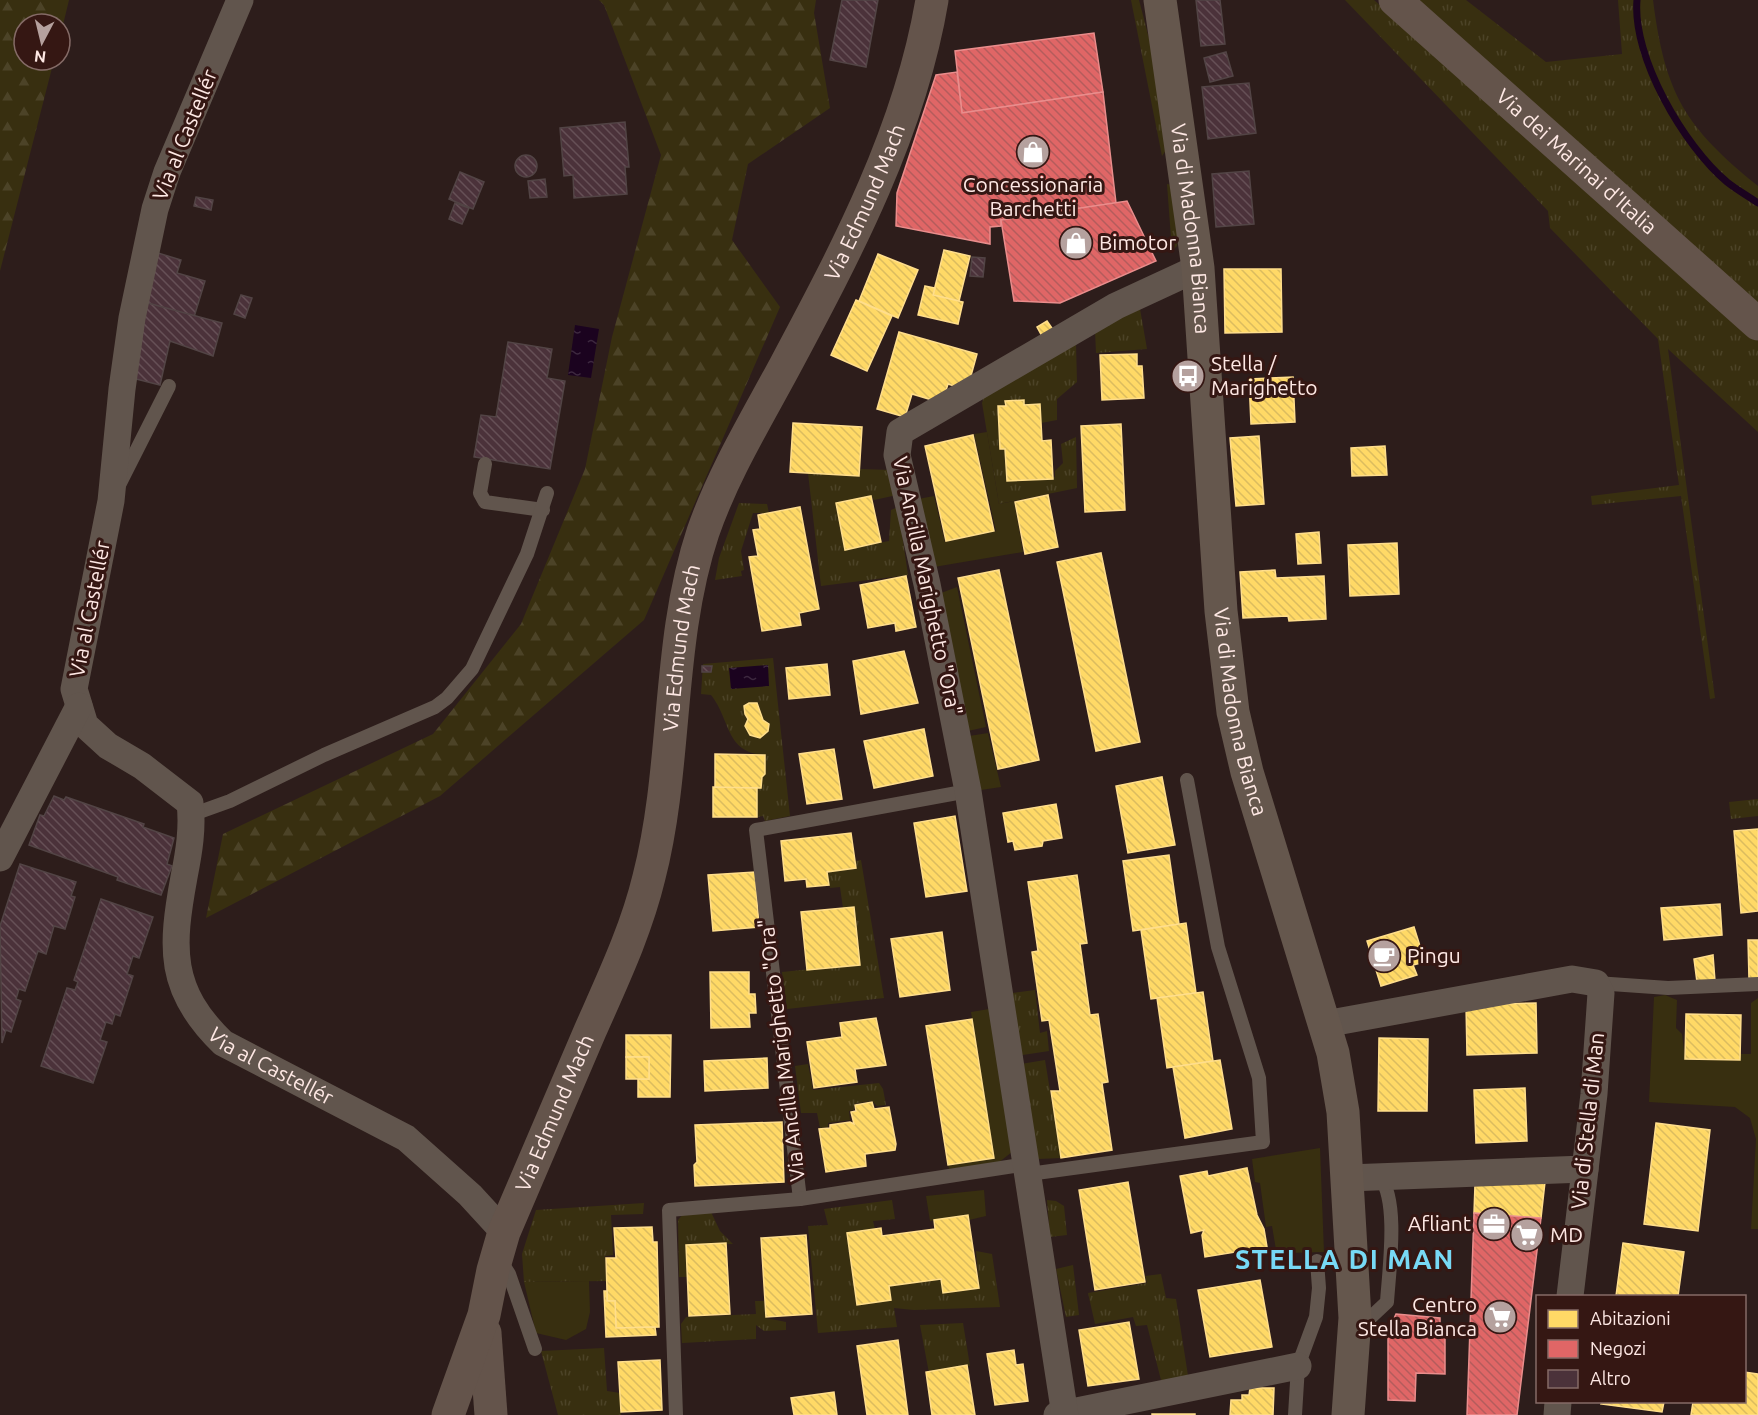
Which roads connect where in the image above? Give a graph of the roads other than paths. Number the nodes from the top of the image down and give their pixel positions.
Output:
1 (240, 0) edge
2 (932, 0) edge
3 (1160, 0) edge
4 (1395, 0) edge
5 (1198, 268) junction
6 (1758, 324) edge
7 (169, 386) dead end
8 (485, 464) dead end
9 (547, 493) dead end
10 (111, 501) junction
11 (543, 510) junction
12 (79, 706) junction
13 (1187, 780) dead end
14 (968, 791) junction
15 (191, 815) junction
16 (0, 858) edge
17 (1596, 983) junction
18 (1758, 984) edge
19 (1325, 1024) junction
20 (1028, 1169) junction
21 (1585, 1169) junction
22 (1364, 1177) junction
23 (800, 1199) junction
24 (500, 1244) junction
25 (1317, 1261) dead end
26 (1570, 1295) edge
27 (484, 1315) junction
28 (535, 1349) dead end
29 (1298, 1366) junction
30 (1062, 1414) edge
31 (448, 1415) edge
32 (491, 1415) edge
33 (676, 1415) edge
34 (1295, 1415) edge
35 (1348, 1415) edge

1 - 10 street, Via al Castellér
2 - 24 main road, Via Edmund Mach
3 - 5 main road, Via di Madonna Bianca
4 - 6 main road, Via dei Marinai d'Italia
5 - 14 street, Via Ancilla Marighetto "Ora"
5 - 19 main road, Via di Madonna Bianca
7 - 10 lane
8 - 11 lane
9 - 11 lane
10 - 12 street, Via al Castellér
11 - 15 lane
12 - 15 street, Via al Castellér
12 - 16 street
13 - 20 lane, Via Ancilla Marighetto "Ora"
14 - 20 street, Via Ancilla Marighetto "Ora"
14 - 23 lane, Via Ancilla Marighetto "Ora"
15 - 24 street, Via al Castellér
17 - 18 lane
17 - 19 street
17 - 21 street, Via di Stella di Man
19 - 22 main road, Via di Madonna Bianca
20 - 23 lane, Via Ancilla Marighetto "Ora"
20 - 30 street, Via Ancilla Marighetto "Ora"
21 - 22 street
21 - 26 street, Via di Stella di Man
22 - 35 main road, Via di Madonna Bianca
23 - 33 lane, Via Ancilla Marighetto "Ora"
24 - 27 main road, Via Edmund Mach
24 - 28 lane
25 - 29 lane
27 - 31 main road, Via Edmund Mach
27 - 32 main road, Via Edmund Mach
29 - 30 street, Via Ancilla Marighetto "Ora"
29 - 34 lane

